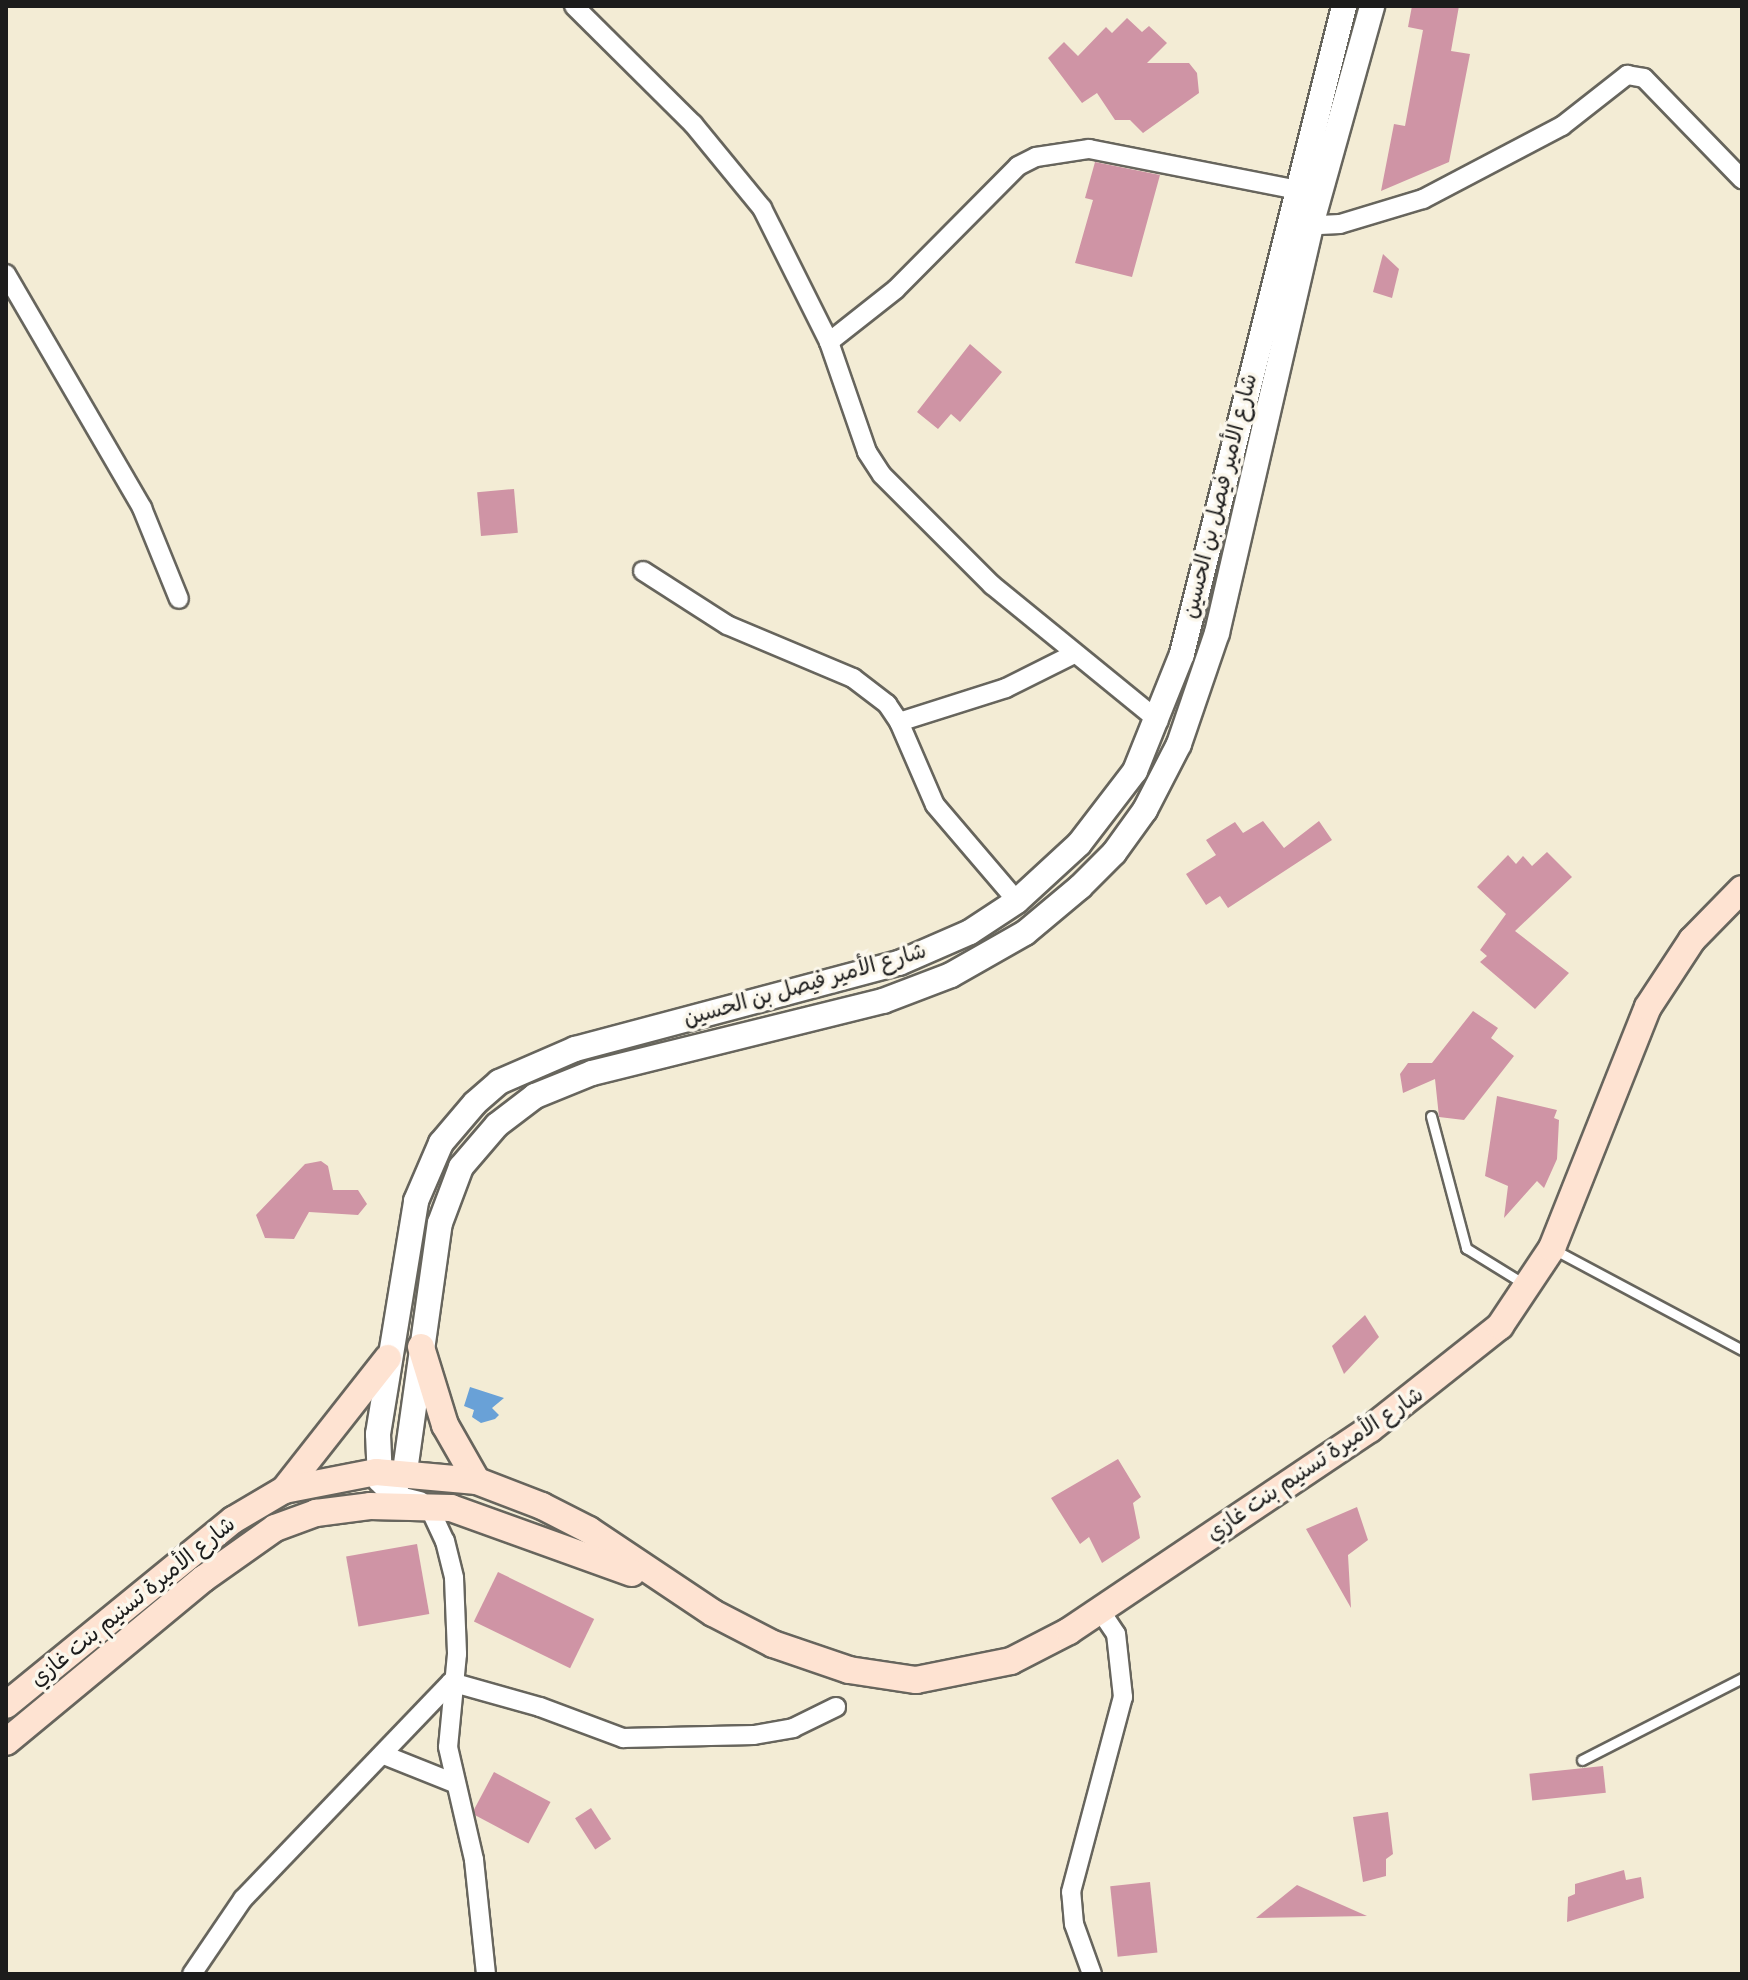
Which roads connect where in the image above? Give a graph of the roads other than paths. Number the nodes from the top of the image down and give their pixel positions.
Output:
1 (574, 6) edge
2 (1344, 6) edge
3 (1372, 6) edge
4 (1742, 179) edge
5 (1295, 189) junction
6 (1320, 196) junction
7 (1285, 225) junction
8 (1311, 227) junction
9 (6, 274) edge
10 (829, 342) junction
11 (643, 571) dead end
12 (179, 599) dead end
13 (1072, 655) junction
14 (1159, 721) junction
15 (899, 722) junction
16 (1742, 889) edge
17 (1017, 901) junction
18 (1431, 1116) dead end
19 (1552, 1248) junction
20 (1529, 1287) junction
21 (421, 1347) junction
22 (1742, 1350) edge
23 (388, 1358) junction
24 (477, 1481) junction
25 (385, 1485) junction
26 (284, 1490) junction
27 (428, 1505) junction
28 (661, 1582) junction
29 (1099, 1609) junction
30 (1742, 1678) edge
31 (451, 1682) junction
32 (6, 1705) edge
33 (836, 1707) dead end
34 (6, 1742) edge
35 (384, 1755) junction
36 (1582, 1760) dead end
37 (454, 1783) junction
38 (192, 1974) edge
39 (486, 1974) edge
40 (1092, 1974) edge

1 - 10 street
2 - 5 street, شارع الأمير فيصل بن الحسين
3 - 6 street, شارع الأمير فيصل بن الحسين
4 - 8 street
5 - 6 street
5 - 7 street, شارع الأمير فيصل بن الحسين
5 - 10 street
6 - 8 street, شارع الأمير فيصل بن الحسين
7 - 8 street
7 - 14 street, شارع الأمير فيصل بن الحسين
8 - 21 street, شارع الأمير فيصل بن الحسين
9 - 12 street
10 - 13 street
11 - 15 street
13 - 14 street
13 - 15 street
14 - 17 street, شارع الأمير فيصل بن الحسين
15 - 17 street
16 - 19 main road, شارع الأميرة تسنيم بنت غازي
17 - 23 street, شارع الأمير فيصل بن الحسين
18 - 20 lane
19 - 20 main road, شارع الأميرة تسنيم بنت غازي
19 - 22 lane
20 - 29 main road, شارع الأميرة تسنيم بنت غازي
21 - 24 main road
21 - 25 street, شارع الأمير فيصل بن الحسين
23 - 25 street, شارع الأمير فيصل بن الحسين
23 - 26 main road
24 - 25 main road, شارع الأميرة تسنيم بنت غازي
24 - 28 main road, شارع الأميرة تسنيم بنت غازي
25 - 26 main road, شارع الأميرة تسنيم بنت غازي
25 - 27 main road, شارع الأميرة تسنيم بنت غازي
25 - 34 main road, شارع الأميرة تسنيم بنت غازي
26 - 32 main road, شارع الأميرة تسنيم بنت غازي
27 - 28 main road, شارع الأميرة تسنيم بنت غازي
27 - 31 street
28 - 29 main road, شارع الأميرة تسنيم بنت غازي
29 - 40 street
30 - 36 lane
31 - 33 street
31 - 35 street
31 - 37 street
35 - 37 street
35 - 38 street
37 - 39 street

